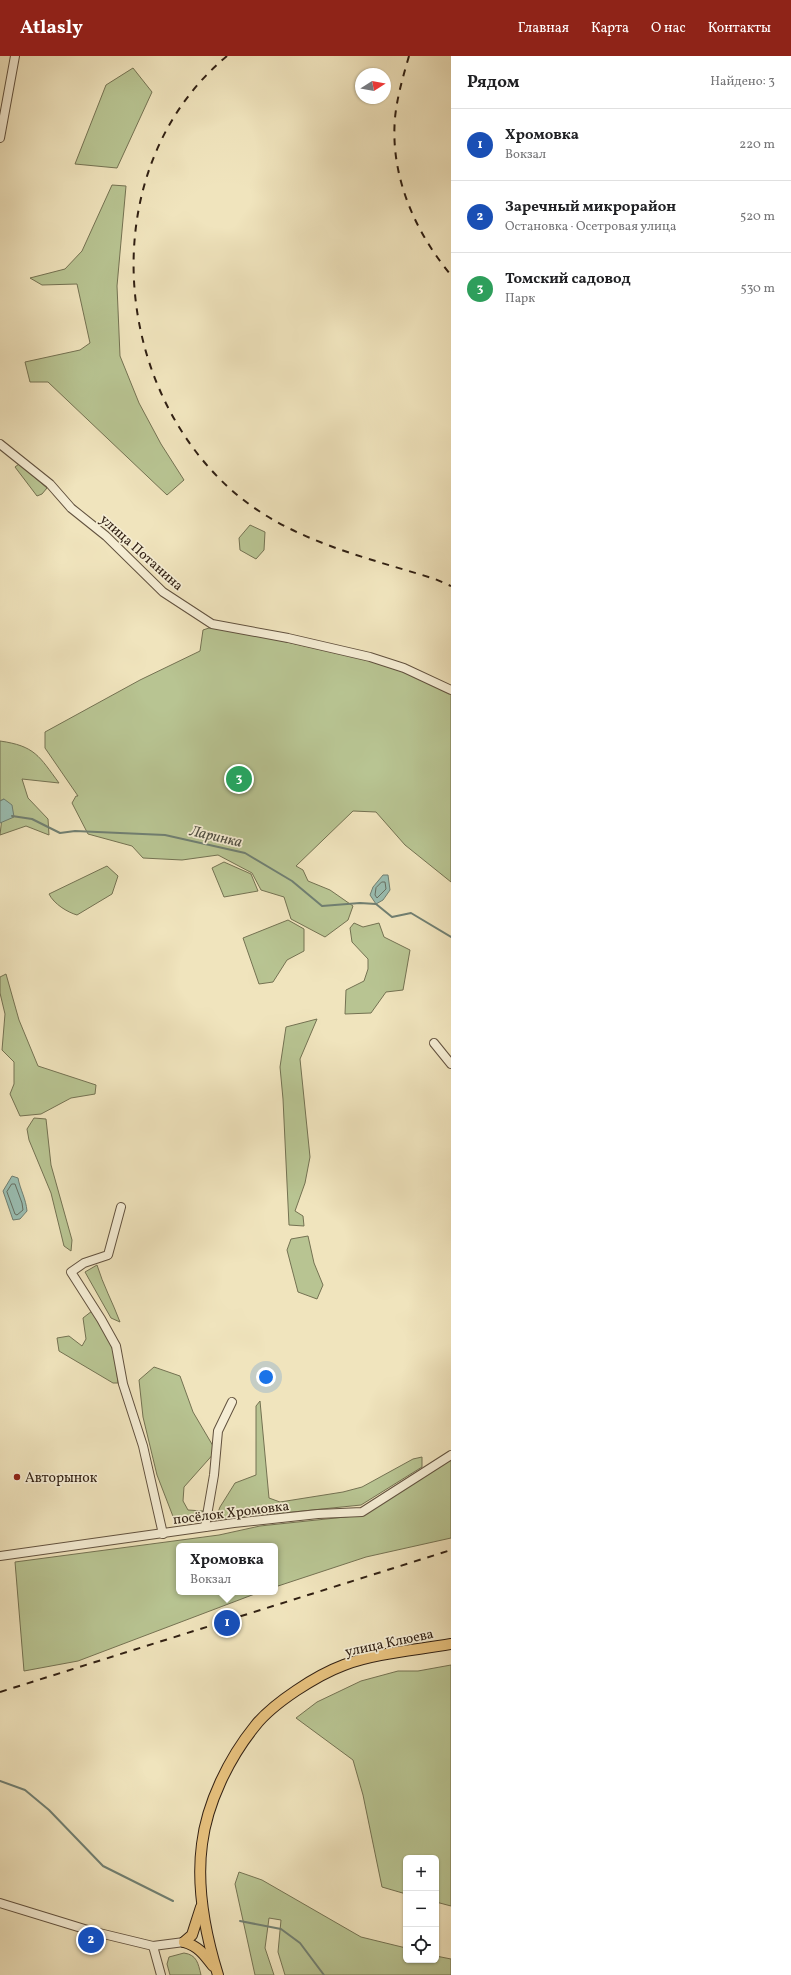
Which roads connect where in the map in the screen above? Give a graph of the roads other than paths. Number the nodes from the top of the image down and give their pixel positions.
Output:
1 (15, 56) edge
2 (0, 138) edge
3 (0, 444) edge
4 (451, 690) edge
5 (434, 1043) dead end
6 (451, 1064) edge
7 (121, 1207) dead end
8 (232, 1402) dead end
9 (451, 1455) edge
10 (205, 1527) junction
11 (163, 1534) junction
12 (0, 1556) edge
13 (451, 1644) edge
14 (0, 1903) edge
15 (202, 1903) junction
16 (184, 1942) junction
17 (153, 1946) junction
18 (217, 1973) edge
19 (161, 1975) edge

1 - 2 street
3 - 4 street, улица Потанина
5 - 6 street
7 - 11 street
8 - 10 street
9 - 10 street, посёлок Хромовка
10 - 11 street, посёлок Хромовка
11 - 12 street, посёлок Хромовка
13 - 15 main road, улица Клюева
14 - 17 street
15 - 16 main road
15 - 18 main road, улица Клюева
16 - 17 street
16 - 18 main road
17 - 19 street

